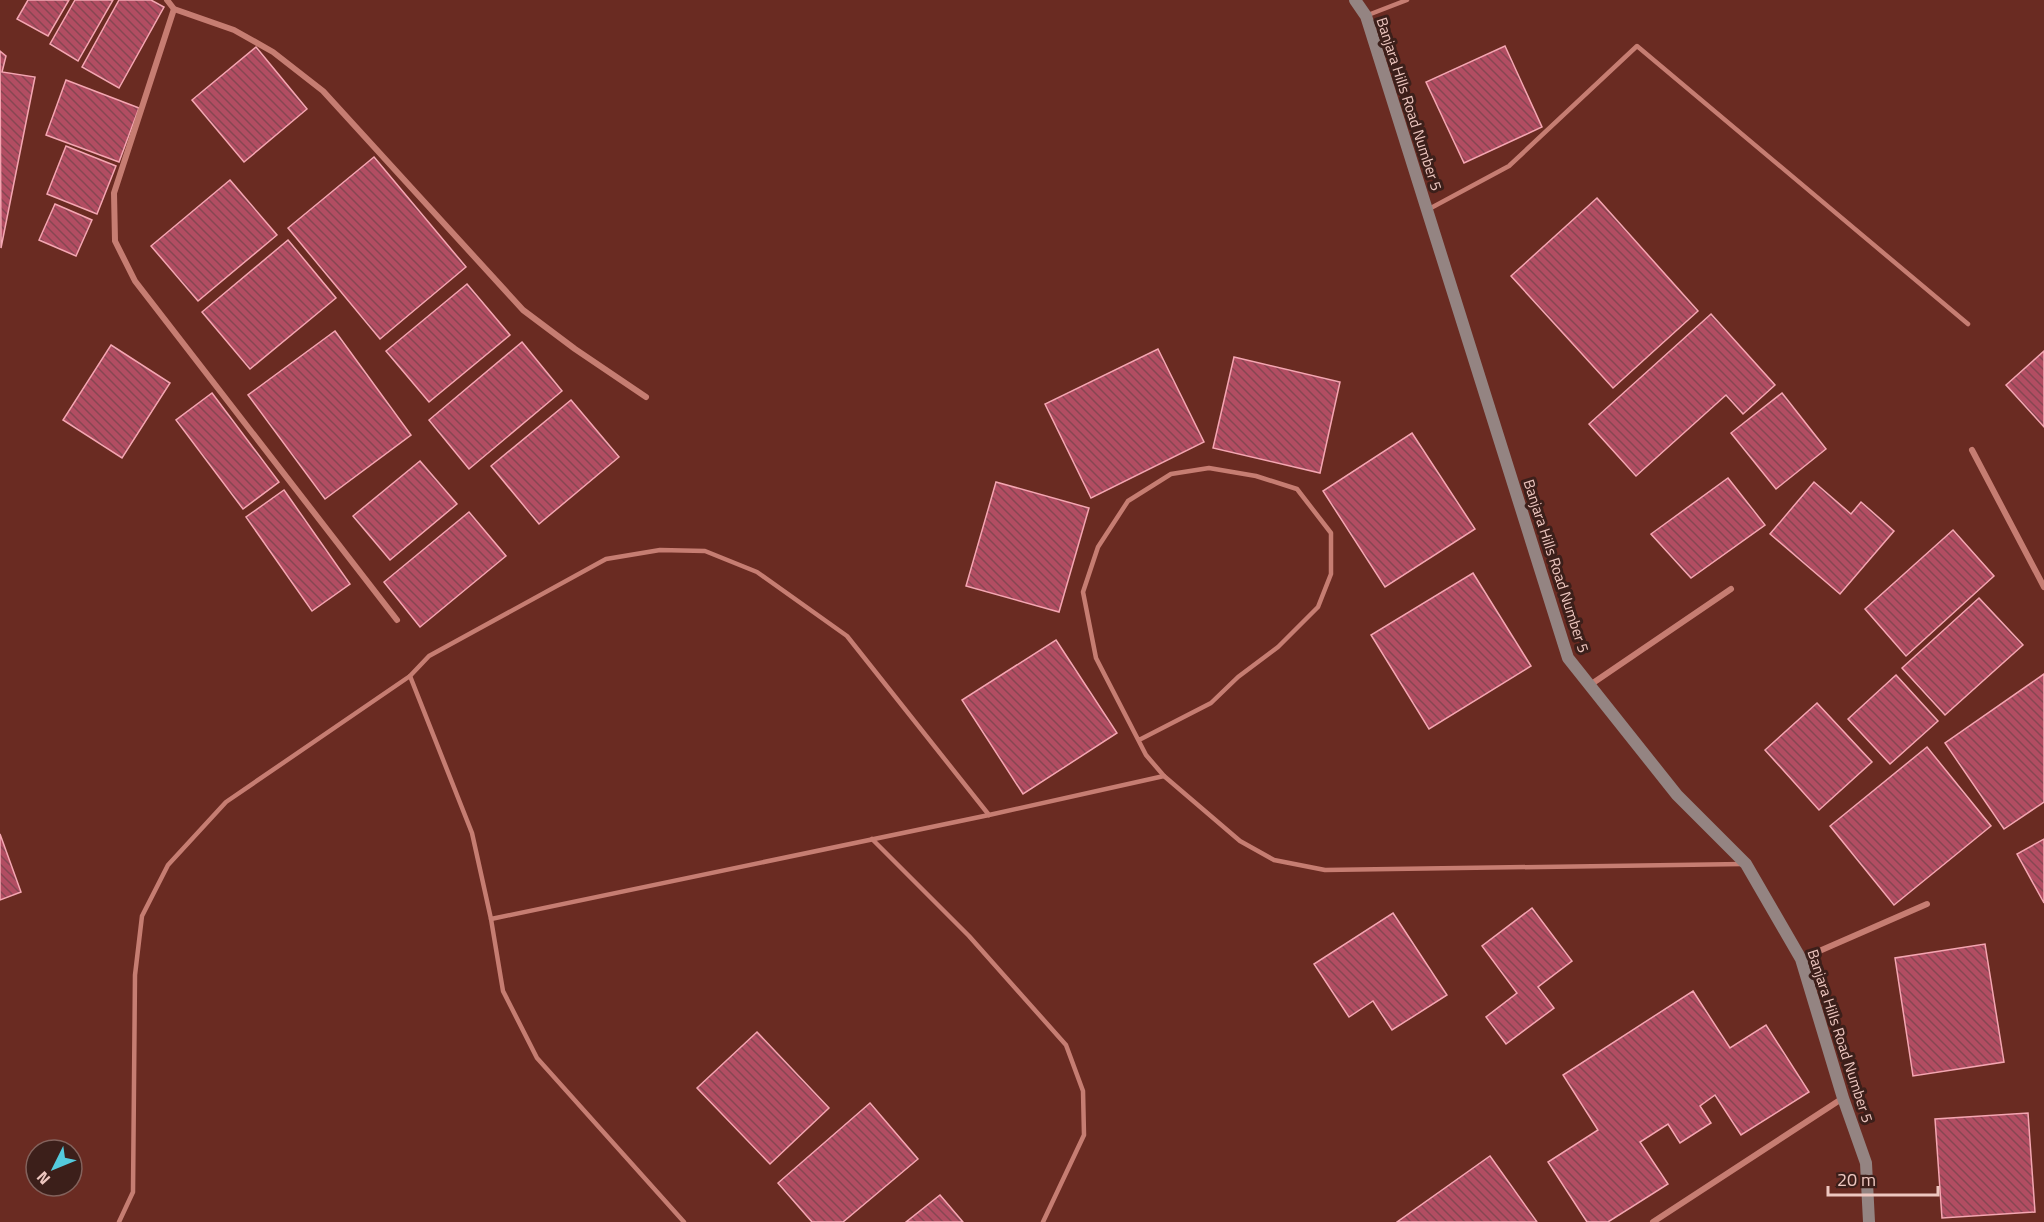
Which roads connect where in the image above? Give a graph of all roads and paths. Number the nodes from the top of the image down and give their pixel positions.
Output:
1 (167, 0) edge
2 (1407, 0) edge
3 (1356, 1) edge
4 (174, 9) junction
5 (1366, 16) junction
6 (1427, 210) junction
7 (1968, 324) dead end
8 (646, 397) dead end
9 (1972, 450) dead end
10 (2044, 587) edge
11 (1731, 589) dead end
12 (397, 620) dead end
13 (410, 676) junction
14 (1590, 686) junction
15 (1138, 740) junction
16 (1164, 776) junction
17 (989, 815) junction
18 (872, 839) junction
19 (1746, 864) junction
20 (1927, 904) dead end
21 (491, 919) junction
22 (1801, 958) junction
23 (1843, 1098) junction
24 (119, 1222) edge
25 (684, 1222) edge
26 (1043, 1222) edge
27 (1653, 1222) edge
28 (1869, 1222) edge

1 - 4 street
2 - 5 lane
3 - 5 street, Banjara Hills Road Number 5
4 - 8 street
4 - 12 street
5 - 6 street, Banjara Hills Road Number 5
6 - 7 lane
6 - 14 street, Banjara Hills Road Number 5
9 - 10 street
11 - 14 street
13 - 17 lane
13 - 21 lane
13 - 24 lane
14 - 19 street, Banjara Hills Road Number 5
15 - 15 lane
15 - 16 lane
16 - 17 lane
16 - 19 lane
17 - 18 lane
18 - 21 lane
18 - 26 lane
19 - 22 street, Banjara Hills Road Number 5
20 - 22 street
21 - 25 lane
22 - 23 street, Banjara Hills Road Number 5
23 - 27 street
23 - 28 street, Banjara Hills Road Number 5

